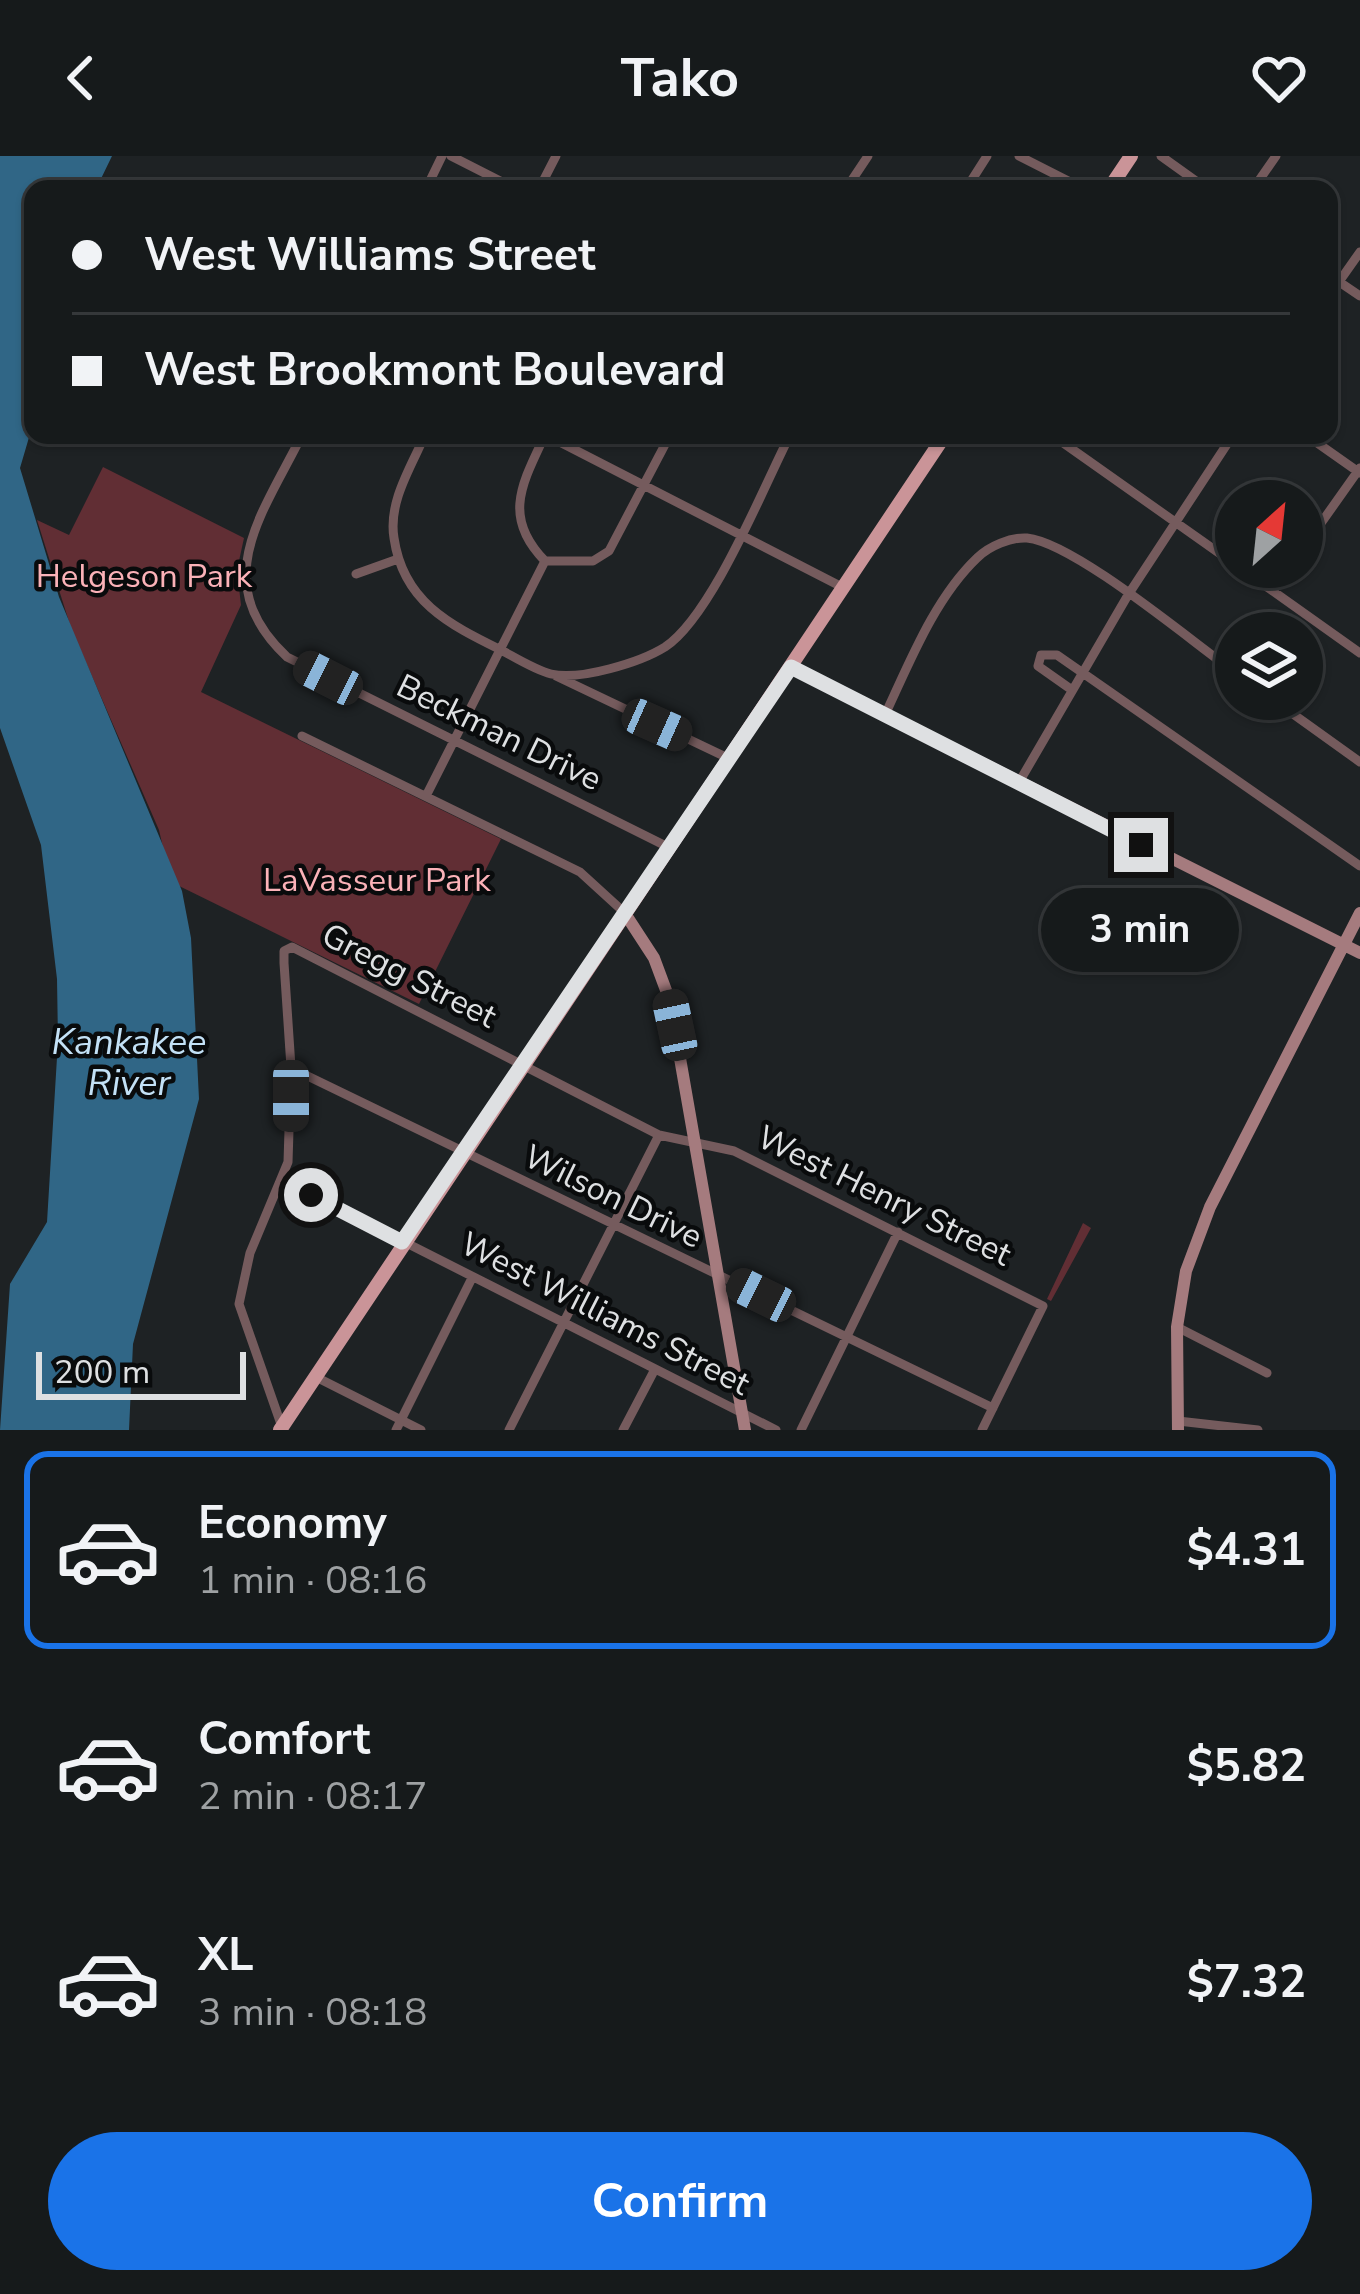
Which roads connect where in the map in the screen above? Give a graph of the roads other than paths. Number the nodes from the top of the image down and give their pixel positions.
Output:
1 (447, 156) edge
2 (1019, 156) edge
3 (1161, 156) edge
4 (497, 180) edge
5 (1066, 180) edge
6 (1195, 180) edge
7 (1360, 252) edge
8 (1338, 274) edge
9 (298, 444) edge
10 (421, 444) edge
11 (542, 444) edge
12 (564, 444) edge
13 (665, 444) edge
14 (785, 444) edge
15 (939, 444) edge
16 (1065, 444) edge
17 (1071, 444) edge
18 (1226, 444) edge
19 (1319, 444) edge
20 (1069, 447) junction
21 (1359, 471) edge
22 (643, 484) junction
23 (1323, 521) edge
24 (1174, 522) junction
25 (740, 532) junction
26 (1215, 551) edge
27 (398, 559) junction
28 (545, 561) junction
29 (356, 574) dead end
30 (844, 588) junction
31 (1269, 588) edge
32 (1275, 588) edge
33 (1273, 591) junction
34 (1128, 596) junction
35 (500, 649) junction
36 (1360, 652) edge
37 (1215, 658) edge
38 (791, 667) junction
39 (1080, 674) junction
40 (553, 675) junction
41 (1072, 690) junction
42 (884, 717) junction
43 (1301, 720) edge
44 (302, 736) dead end
45 (453, 740) junction
46 (730, 759) junction
47 (1360, 762) edge
48 (1018, 784) junction
49 (426, 796) junction
50 (670, 848) junction
51 (1360, 866) edge
52 (1360, 913) edge
53 (626, 915) junction
54 (1343, 944) junction
55 (1360, 953) edge
56 (522, 1063) junction
57 (291, 1067) junction
58 (659, 1135) junction
59 (697, 1143) junction
60 (463, 1152) junction
61 (282, 1180) junction
62 (613, 1228) junction
63 (898, 1232) junction
64 (402, 1242) junction
65 (719, 1274) junction
66 (472, 1278) junction
67 (563, 1324) junction
68 (1178, 1327) junction
69 (847, 1336) junction
70 (654, 1371) junction
71 (1267, 1373) dead end
72 (314, 1376) junction
73 (993, 1408) junction
74 (742, 1414) junction
75 (399, 1425) edge
76 (1178, 1425) edge
77 (281, 1428) edge
78 (421, 1430) edge
79 (509, 1430) edge
80 (623, 1430) edge
81 (745, 1430) edge
82 (776, 1430) edge
83 (801, 1430) edge
84 (982, 1430) edge
85 (1258, 1430) edge

1 - 4 street
2 - 5 street
3 - 6 street
7 - 8 street
9 - 45 street, Beckman Drive
10 - 27 street
11 - 28 street
12 - 22 street
13 - 22 street
14 - 25 street
15 - 30 main road
16 - 20 street
17 - 20 street
18 - 24 street
19 - 21 street
20 - 24 street
21 - 23 street
22 - 25 street
22 - 28 street
24 - 26 street
24 - 34 street
25 - 30 street
25 - 40 street
27 - 29 street
27 - 35 street
28 - 35 street
30 - 38 main road
31 - 33 street
32 - 33 street
33 - 36 street
34 - 37 street
34 - 39 street
34 - 42 street
35 - 40 street
35 - 45 street
38 - 42 main road
38 - 46 main road
39 - 41 street
39 - 41 street
39 - 51 street
40 - 46 street
41 - 48 street
42 - 48 main road
43 - 47 street
44 - 49 street
45 - 49 street
45 - 50 street, Beckman Drive
46 - 50 main road
48 - 54 main road
49 - 53 street
50 - 53 main road
52 - 54 main road
53 - 56 main road
53 - 59 main road
54 - 55 main road
54 - 68 main road
56 - 57 street, Gregg Street
56 - 58 street, Gregg Street
56 - 60 main road
57 - 60 street, Wilson Drive
57 - 61 street
58 - 59 street, Gregg Street
58 - 62 street
59 - 63 street, West Henry Street
59 - 65 main road
60 - 62 street, Wilson Drive
60 - 64 main road
61 - 64 street, West Williams Street
61 - 77 street
62 - 65 street, Wilson Drive
62 - 67 street
63 - 69 street
63 - 73 street, West Henry Street
64 - 66 street, West Williams Street
64 - 72 main road
65 - 69 street, Wilson Drive
65 - 74 main road
66 - 67 street, West Williams Street
66 - 75 street
67 - 70 street, West Williams Street
67 - 79 street
68 - 71 street
68 - 76 main road
69 - 73 street, Wilson Drive
69 - 83 street
70 - 74 street, West Williams Street
70 - 80 street
72 - 75 street
72 - 77 main road
73 - 84 street
74 - 81 main road
74 - 82 street, West Williams Street
75 - 78 street
76 - 85 street

